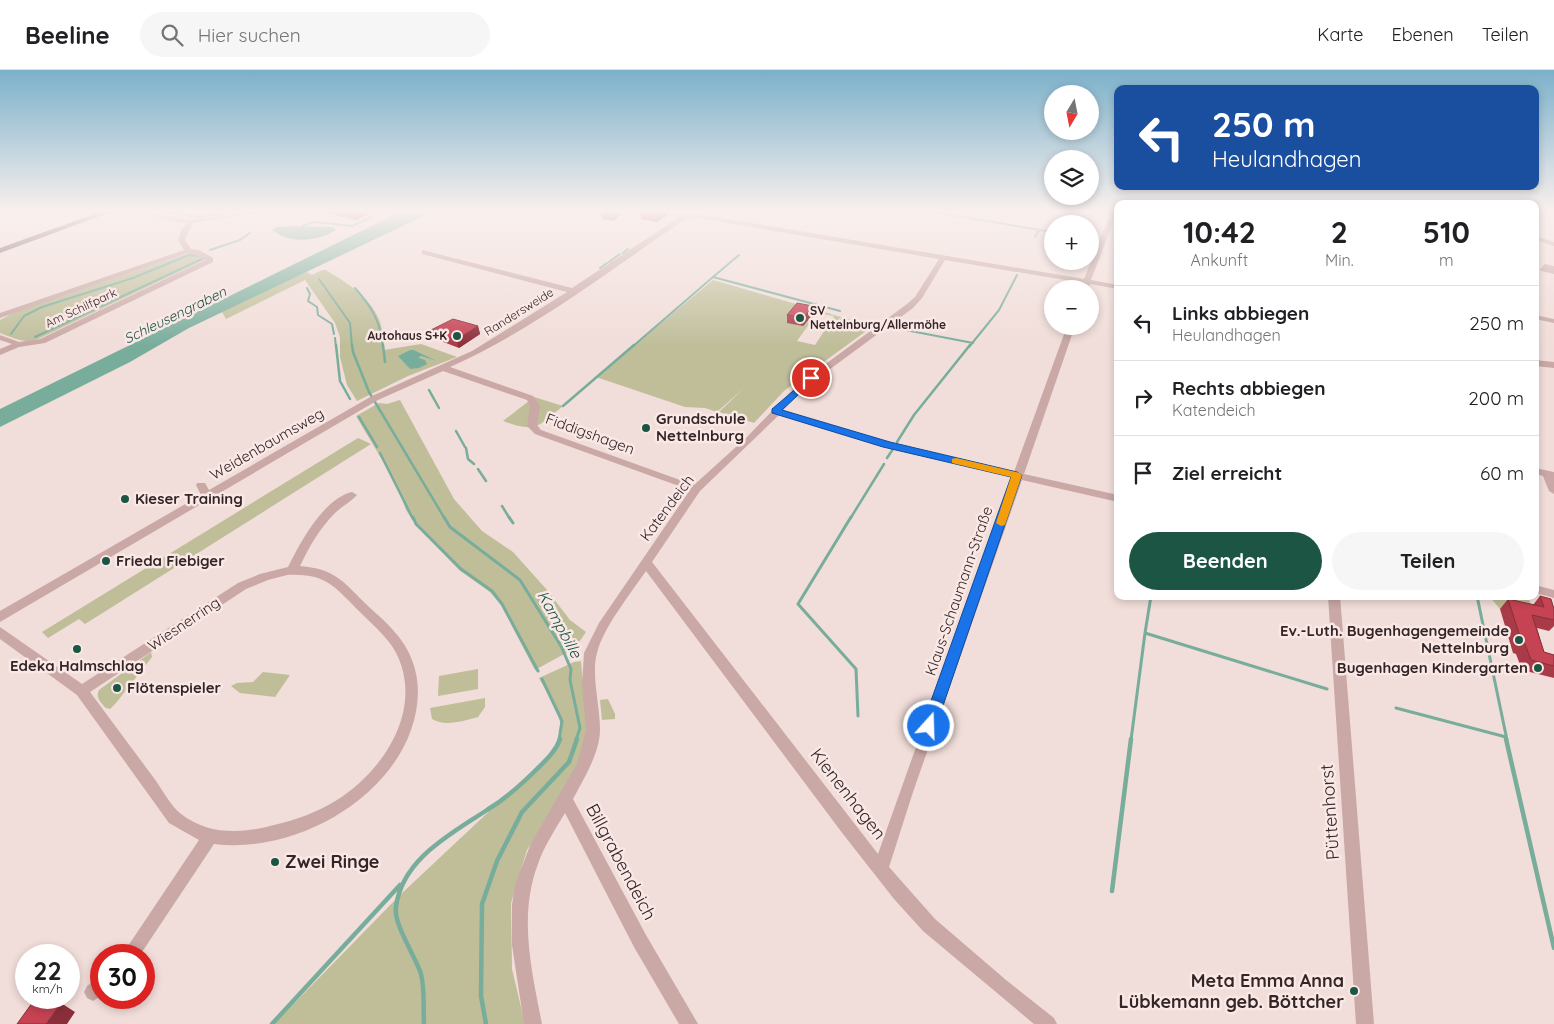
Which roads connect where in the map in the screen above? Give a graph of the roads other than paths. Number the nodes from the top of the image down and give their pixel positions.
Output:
1 (171, 257) edge
2 (204, 257) edge
3 (442, 257) edge
4 (620, 257) edge
5 (935, 257) edge
6 (1097, 257) edge
7 (943, 258) junction
8 (1554, 268) edge
9 (1554, 272) edge
10 (1060, 280) edge
11 (1088, 280) edge
12 (1099, 286) edge
13 (1114, 287) edge
14 (573, 291) junction
15 (0, 316) edge
16 (1539, 319) edge
17 (1554, 321) edge
18 (1068, 335) edge
19 (0, 337) edge
20 (17, 345) junction
21 (0, 352) edge
22 (1539, 363) edge
23 (1554, 366) edge
24 (443, 368) junction
25 (385, 393) joint
26 (776, 411) junction
27 (1551, 474) edge
28 (1017, 475) junction
29 (201, 485) dead end
30 (696, 489) junction
31 (1554, 491) edge
32 (352, 494) dead end
33 (207, 496) junction
34 (1114, 498) edge
35 (646, 562) junction
36 (292, 570) junction
37 (1539, 590) edge
38 (1554, 594) edge
39 (1334, 600) edge
40 (0, 617) edge
41 (0, 632) edge
42 (590, 653) joint
43 (82, 691) junction
44 (565, 799) junction
45 (211, 836) junction
46 (881, 868) junction
47 (137, 944) edge
48 (533, 1024) edge
49 (689, 1024) edge
50 (1048, 1024) edge
51 (1365, 1024) edge

1 - 15 street, Am Schilfpark
2 - 20 street, Am Schilfpark
3 - 14 street
4 - 14 street, Randersweide
5 - 7 street
6 - 11 street
7 - 10 street
7 - 26 street, Katendeich
8 - 9 street
12 - 13 street
14 - 24 street, Randersweide
16 - 17 street
18 - 28 street, Klaus-Schaumann-Straße
19 - 20 street
20 - 21 street, Am Schilfpark
22 - 23 street
24 - 25 street, Randersweide
24 - 30 street, Fiddigshagen
25 - 33 street, Weidenbaumsweg
26 - 28 street
26 - 30 street, Katendeich
27 - 31 street
28 - 34 street
28 - 46 street, Klaus-Schaumann-Straße
29 - 33 street
30 - 35 street, Katendeich
32 - 36 street
33 - 40 street, Weidenbaumsweg
35 - 42 street, Katendeich
35 - 46 street, Kienenhagen
36 - 43 street, Wiesnerring
36 - 45 street, Wiesnerring
37 - 38 street
39 - 51 street, Püttenhorst
41 - 43 street, Wiesnerring
42 - 44 street, Billgrabendeich
43 - 45 street, Wiesnerring
44 - 48 street
44 - 49 street, Billgrabendeich
45 - 47 street
46 - 50 street, Kienenhagen

